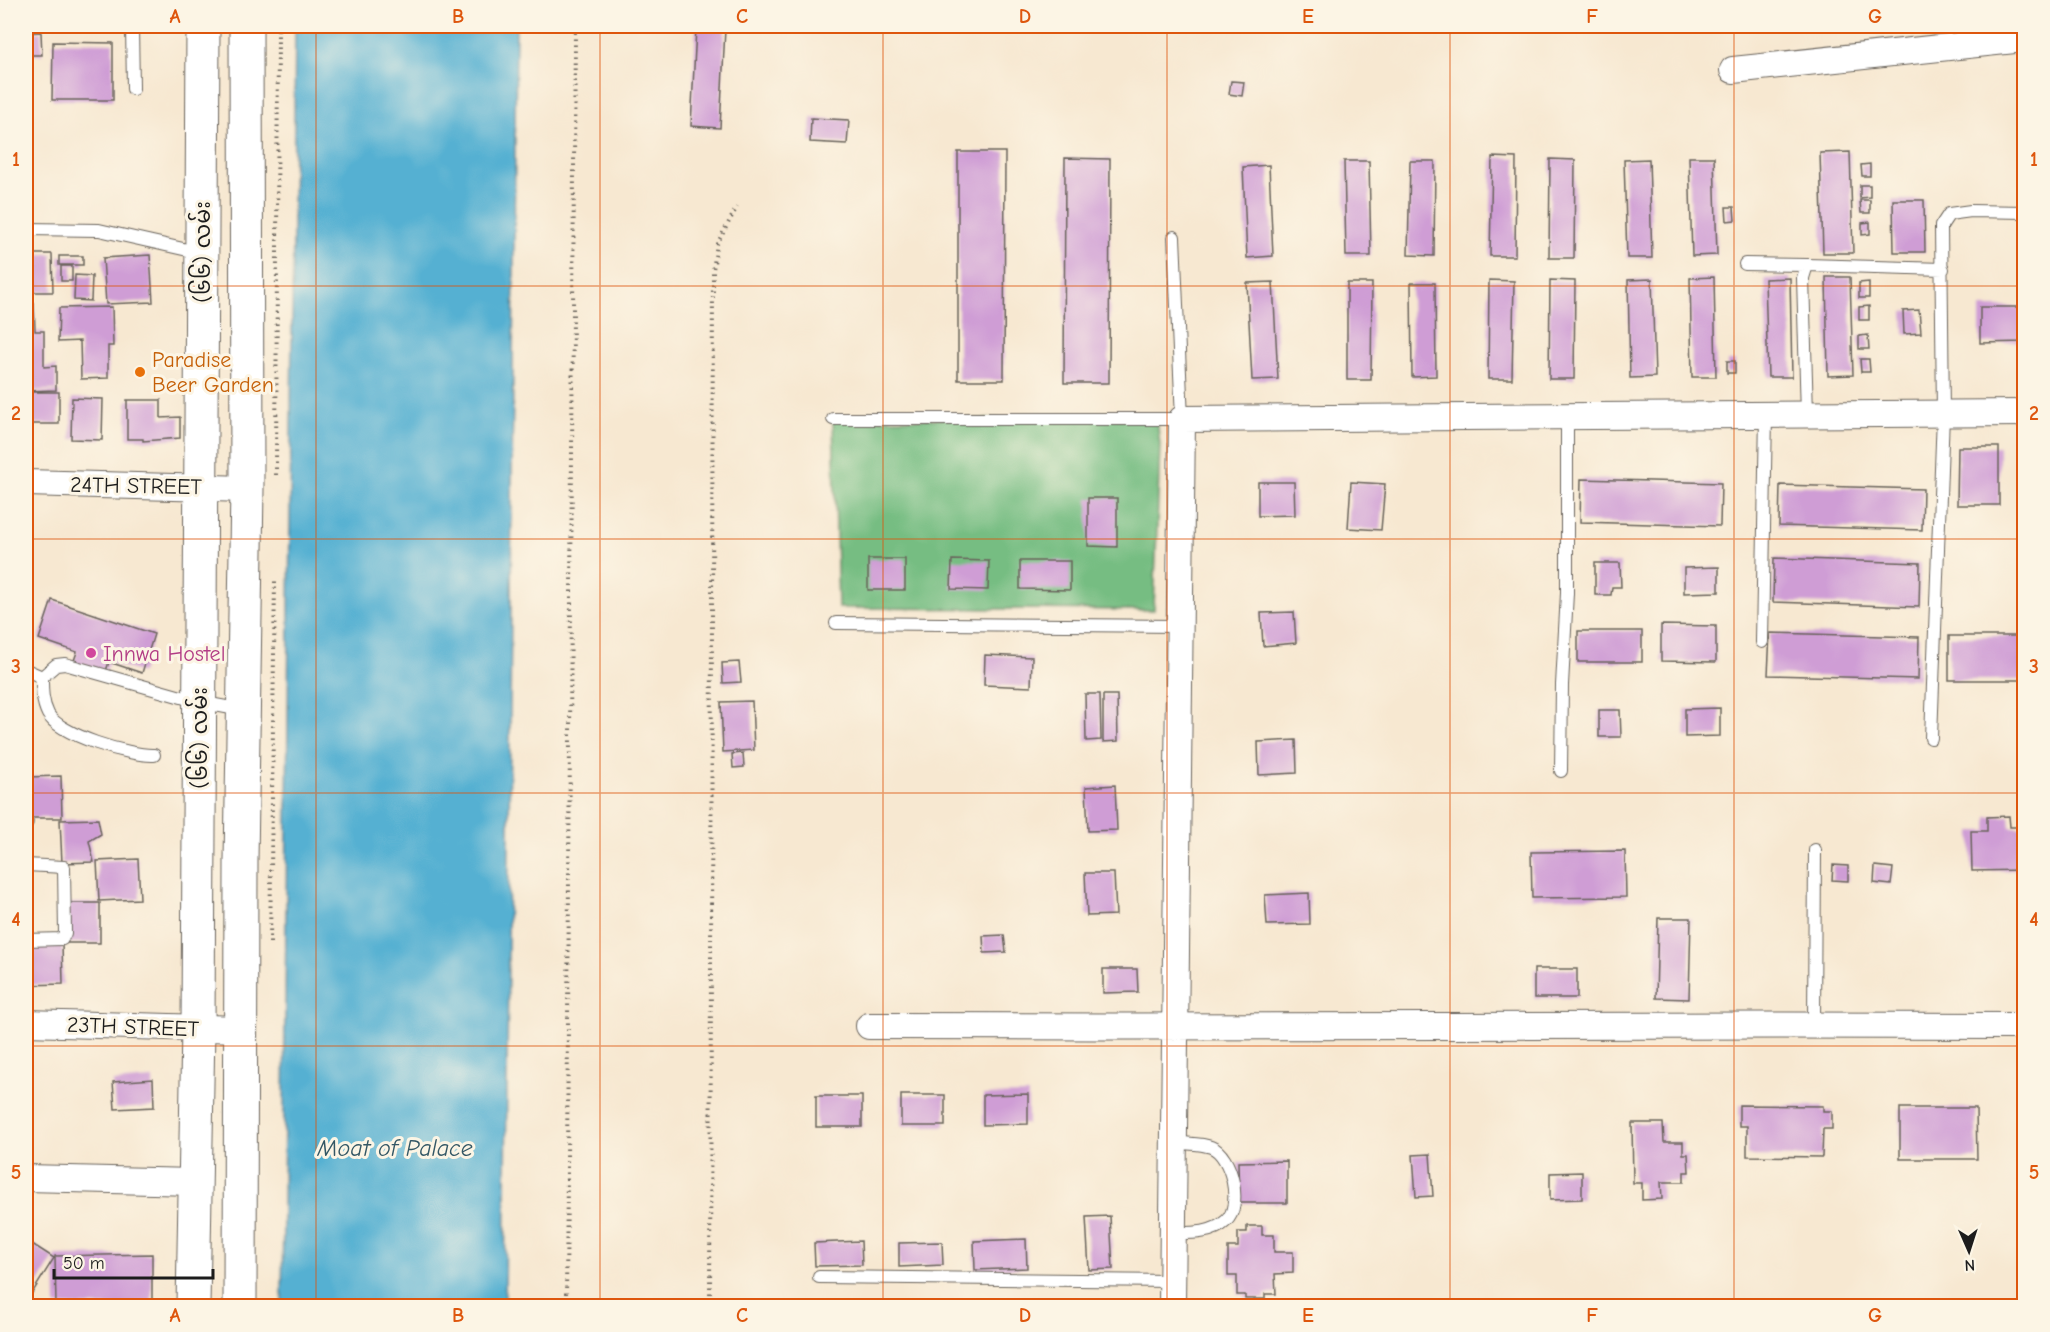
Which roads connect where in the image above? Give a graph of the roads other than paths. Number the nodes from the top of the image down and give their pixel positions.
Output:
1 (132, 26) edge
2 (203, 26) edge
3 (246, 26) edge
4 (2025, 39) edge
5 (1733, 70) dead end
6 (133, 89) dead end
7 (2025, 212) edge
8 (26, 229) edge
9 (1174, 237) dead end
10 (202, 254) junction
11 (1745, 264) dead end
12 (1807, 265) junction
13 (1943, 269) junction
14 (2025, 413) edge
15 (1766, 414) junction
16 (1807, 414) junction
17 (1943, 415) junction
18 (1567, 416) junction
19 (833, 419) dead end
20 (1182, 419) junction
21 (26, 483) edge
22 (201, 486) junction
23 (247, 489) junction
24 (836, 622) dead end
25 (1179, 626) junction
26 (1762, 642) dead end
27 (26, 670) edge
28 (42, 677) junction
29 (199, 702) junction
30 (245, 711) junction
31 (1930, 738) dead end
32 (154, 755) dead end
33 (1561, 771) dead end
34 (1815, 850) dead end
35 (26, 866) edge
36 (26, 940) edge
37 (26, 1023) edge
38 (1814, 1025) junction
39 (869, 1026) dead end
40 (2025, 1026) edge
41 (198, 1028) junction
42 (1175, 1028) junction
43 (241, 1029) junction
44 (1174, 1142) junction
45 (26, 1178) edge
46 (195, 1182) junction
47 (1173, 1233) junction
48 (819, 1277) dead end
49 (1172, 1298) edge
50 (193, 1306) edge
51 (240, 1306) edge
52 (1195, 1306) edge

1 - 6 lane
2 - 10 main road, (၆၆) လမ်း
3 - 23 main road, (၆၆) လမ်း
4 - 5 street
7 - 13 lane
8 - 10 lane
9 - 20 lane
10 - 22 main road, (၆၆) လမ်း
11 - 12 lane
12 - 13 lane
12 - 16 lane
13 - 17 lane
14 - 17 street
15 - 16 street
15 - 18 street
15 - 26 lane
16 - 17 street
17 - 31 lane
18 - 20 street
18 - 33 lane
19 - 20 lane
20 - 25 street
21 - 22 street, 24TH STREET
22 - 23 street, 24TH STREET
22 - 29 main road, (၆၆) လမ်း
23 - 30 main road, (၆၆) လမ်း
24 - 25 lane
25 - 42 street
27 - 28 lane
28 - 29 lane
28 - 32 lane
29 - 30 lane
29 - 41 main road, (၆၆) လမ်း
30 - 43 main road, (၆၆) လမ်း
34 - 38 lane
35 - 36 lane
37 - 41 street, 23TH STREET
38 - 40 street
38 - 42 street
39 - 42 street
41 - 43 street, 23TH STREET
41 - 46 main road, (၆၆) လမ်း
42 - 44 street
43 - 51 main road, (၆၆) လမ်း
44 - 47 street
44 - 47 lane
45 - 46 street
46 - 50 main road, (၆၆) လမ်း
47 - 49 street
48 - 49 lane
49 - 52 lane

